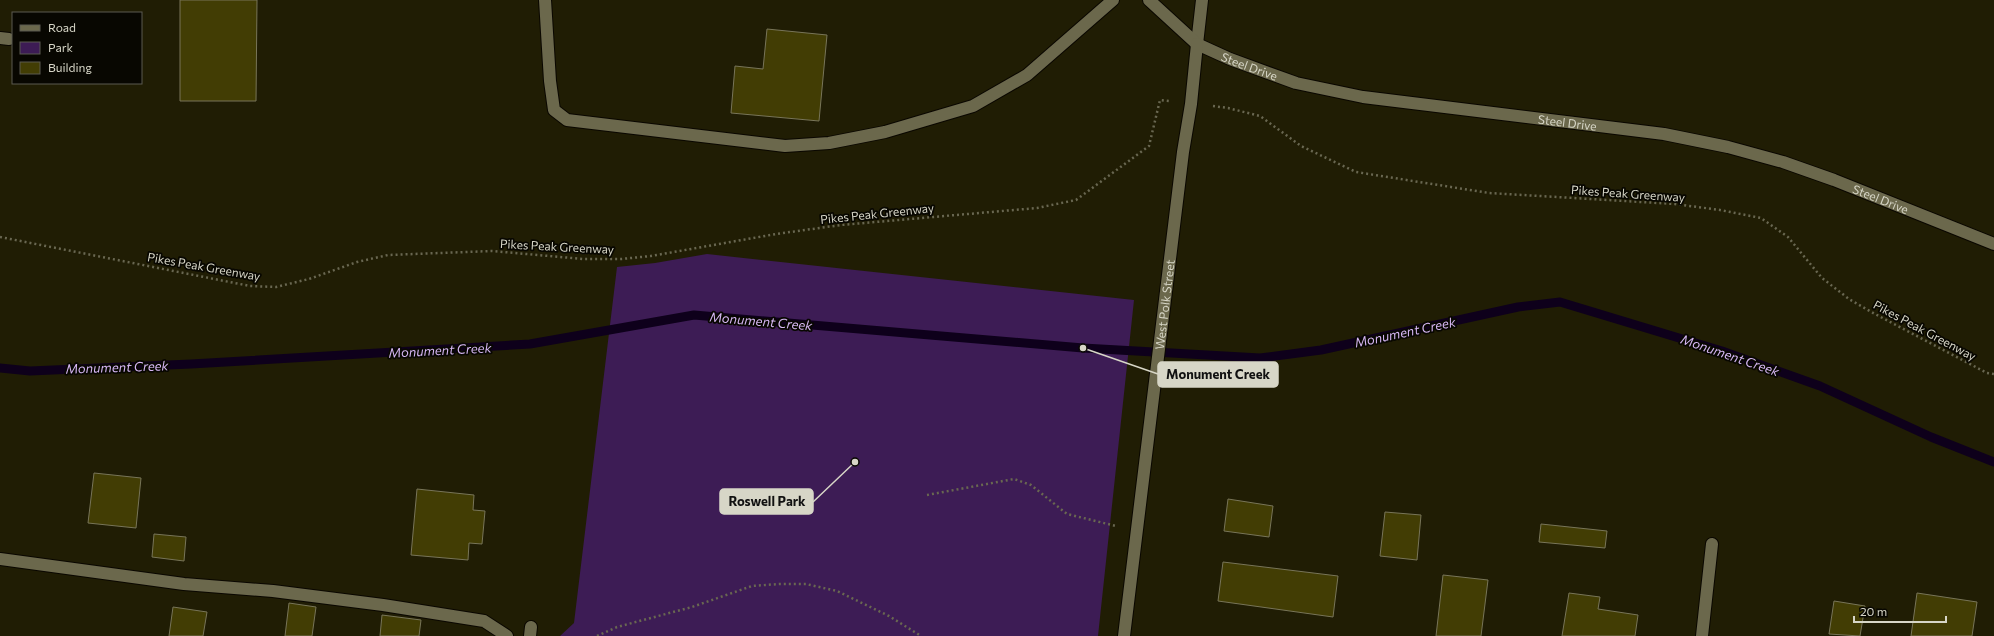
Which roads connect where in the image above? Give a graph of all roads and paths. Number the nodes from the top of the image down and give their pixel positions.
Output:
1 (545, 0) edge
2 (1113, 0) edge
3 (1149, 0) edge
4 (1202, 0) edge
5 (1197, 44) junction
6 (1160, 100) dead end
7 (1228, 108) dead end
8 (0, 237) edge
9 (1994, 244) edge
10 (1994, 374) edge
11 (927, 495) dead end
12 (1137, 530) junction
13 (1712, 544) dead end
14 (0, 559) edge
15 (507, 636) edge
16 (597, 636) edge
17 (921, 636) edge
18 (1124, 636) edge
19 (1702, 636) edge

1 - 2 street
3 - 5 street, Steel Drive
4 - 5 street, West Polk Street
5 - 9 street, Steel Drive
5 - 12 street, West Polk Street
6 - 8 path, Pikes Peak Greenway
7 - 10 path, Pikes Peak Greenway
11 - 12 path
12 - 18 street, West Polk Street
13 - 19 street
14 - 15 street
16 - 17 path

